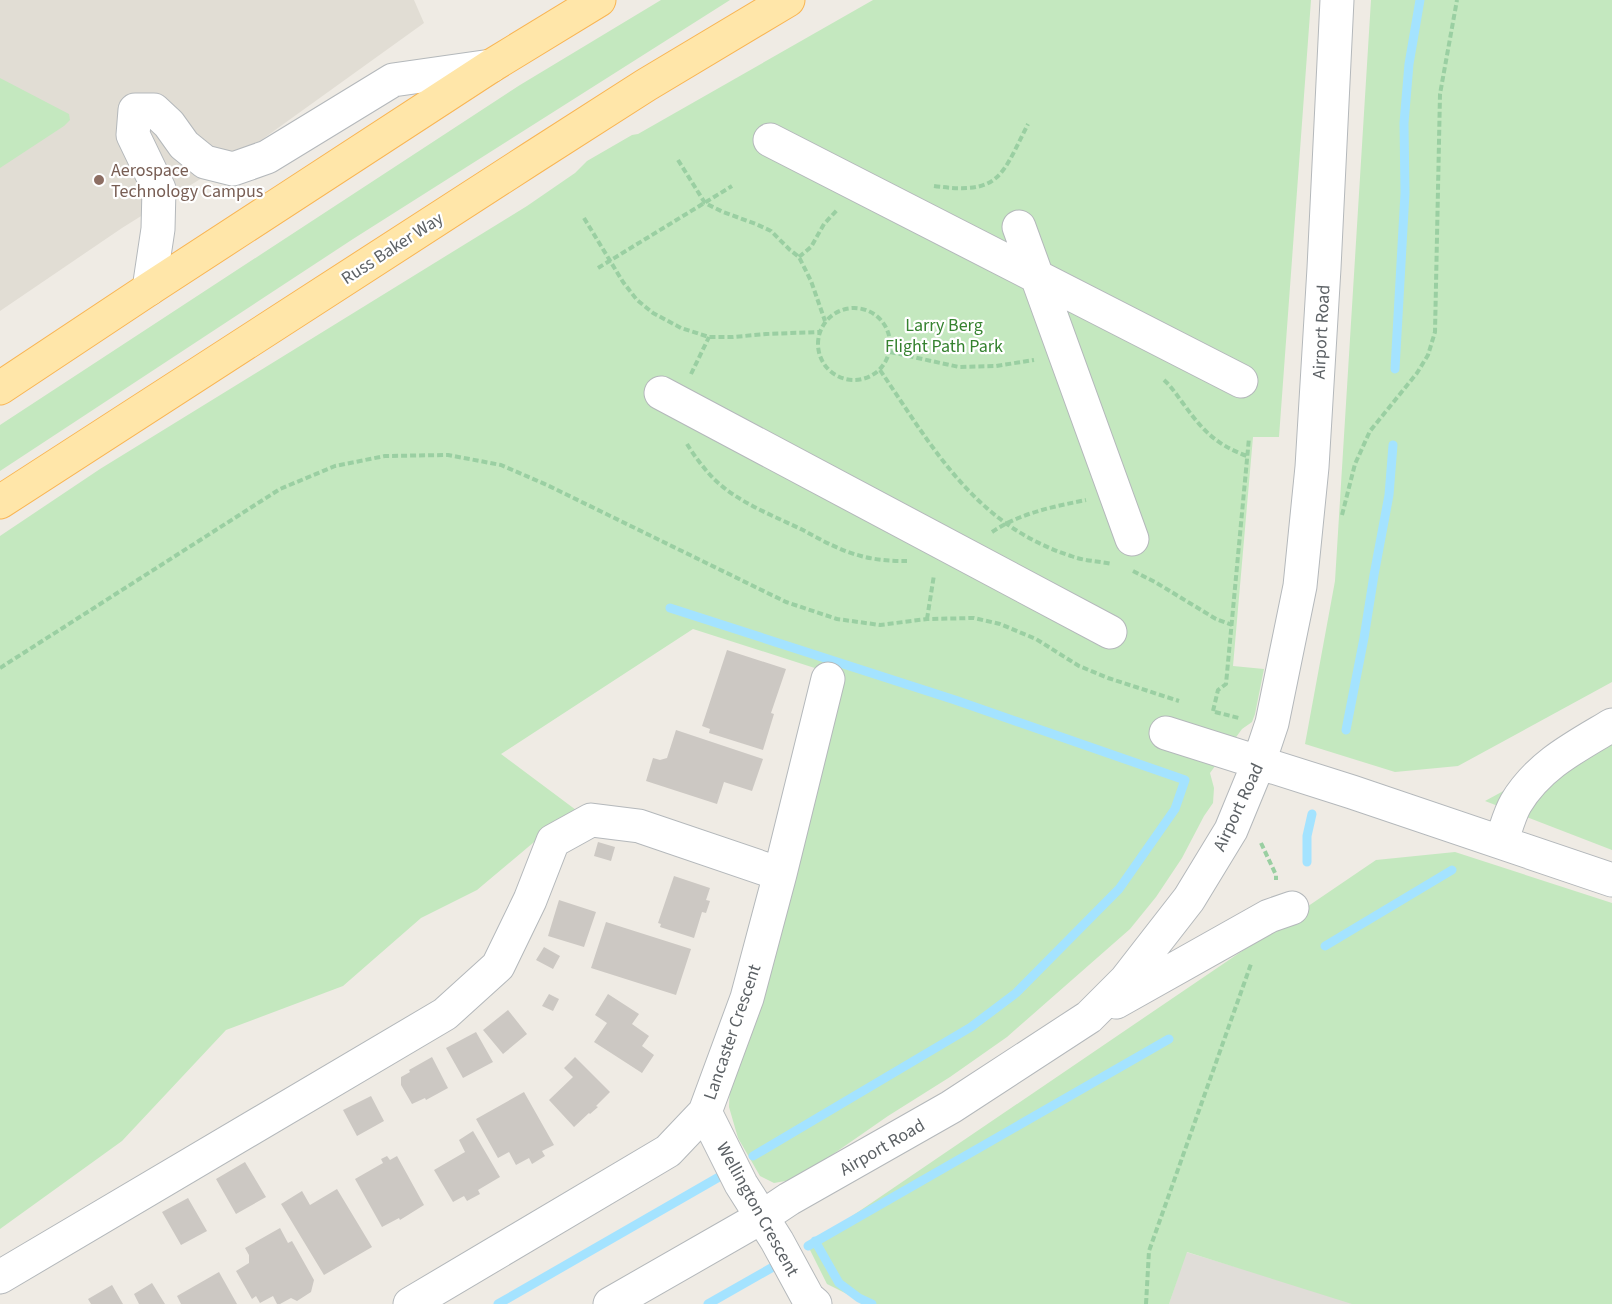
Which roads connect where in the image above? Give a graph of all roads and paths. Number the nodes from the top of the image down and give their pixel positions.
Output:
1 (599, 0) edge
2 (788, 0) edge
3 (1337, 0) edge
4 (1457, 0) edge
5 (491, 66) junction
6 (770, 140) dead end
7 (678, 160) dead end
8 (732, 186) dead end
9 (705, 203) junction
10 (584, 218) dead end
11 (1018, 227) dead end
12 (610, 261) junction
13 (598, 268) dead end
14 (1037, 277) junction
15 (149, 288) junction
16 (825, 321) junction
17 (819, 332) junction
18 (880, 370) junction
19 (1241, 381) dead end
20 (0, 388) edge
21 (661, 393) dead end
22 (1249, 438) dead end
23 (0, 502) edge
24 (1340, 525) dead end
25 (1126, 558) junction
26 (935, 567) dead end
27 (927, 619) junction
28 (1232, 625) junction
29 (1110, 632) dead end
30 (0, 668) edge
31 (828, 679) dead end
32 (1182, 701) dead end
33 (1202, 708) dead end
34 (1213, 711) junction
35 (1238, 718) dead end
36 (1612, 725) edge
37 (1166, 733) dead end
38 (1259, 762) junction
39 (1257, 834) dead end
40 (1501, 842) junction
41 (780, 874) junction
42 (1612, 880) edge
43 (1280, 912) junction
44 (1089, 1017) junction
45 (705, 1112) junction
46 (762, 1217) junction
47 (0, 1276) edge
48 (807, 1302) edge
49 (410, 1304) edge
50 (610, 1304) edge
51 (1146, 1304) edge

1 - 5 main road
2 - 23 main road, Russ Baker Way
3 - 38 street, Airport Road
4 - 24 path
5 - 15 main road
5 - 15 street
6 - 14 street
7 - 9 path
8 - 9 path
9 - 12 path
9 - 16 path
10 - 12 path
11 - 14 street
12 - 13 path
12 - 17 path
14 - 19 street
14 - 25 street
15 - 20 main road
16 - 17 path
16 - 18 path
17 - 18 path
18 - 25 path
21 - 29 street
22 - 28 path
25 - 28 path
26 - 27 path
27 - 30 path
27 - 32 path
28 - 34 path
31 - 41 street, Lancaster Crescent
33 - 34 path
34 - 35 path
36 - 40 street
37 - 38 street
38 - 40 street
38 - 44 street, Airport Road
39 - 43 path
40 - 42 street
41 - 45 street, Lancaster Crescent
41 - 47 street
43 - 44 street
43 - 51 path
44 - 46 street, Airport Road
45 - 46 street, Wellington Crescent
45 - 49 street, Lancaster Crescent
46 - 48 street, Wellington Crescent
46 - 50 street, Airport Road

